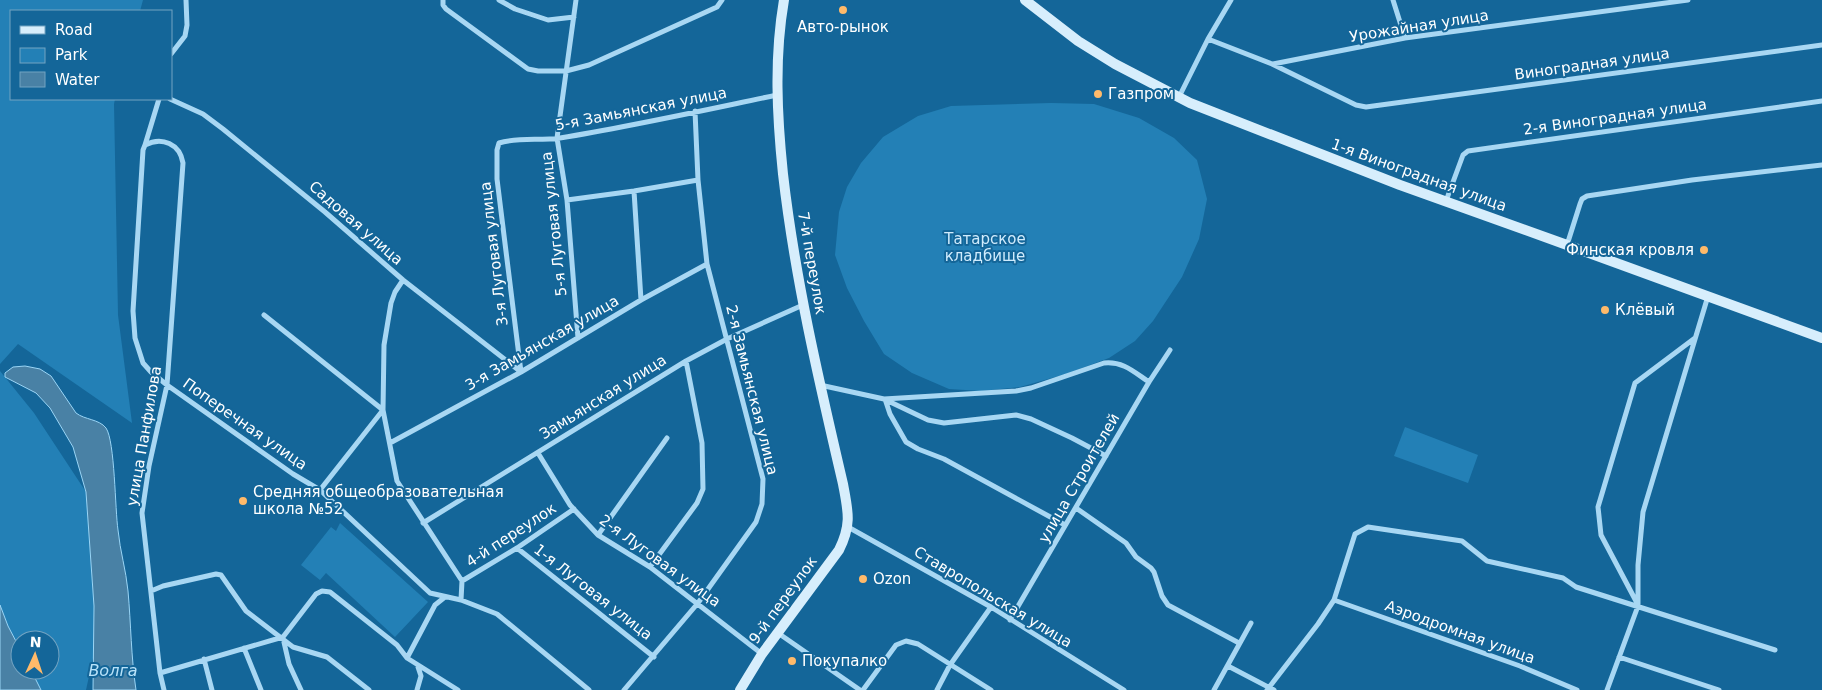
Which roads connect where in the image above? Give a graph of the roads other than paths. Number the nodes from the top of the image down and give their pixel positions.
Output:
1 (186, 0) edge
2 (443, 0) edge
3 (499, 0) edge
4 (576, 0) edge
5 (722, 0) edge
6 (784, 0) edge
7 (1025, 0) edge
8 (1231, 0) edge
9 (1393, 0) edge
10 (1688, 0) edge
11 (574, 17) junction
12 (1405, 38) junction
13 (1208, 39) junction
14 (1822, 44) edge
15 (172, 53) edge
16 (1272, 64) junction
17 (566, 71) junction
18 (777, 95) junction
19 (1179, 97) junction
20 (159, 100) edge
21 (172, 100) edge
22 (1822, 101) edge
23 (694, 111) junction
24 (557, 138) junction
25 (508, 141) joint
26 (145, 145) junction
27 (1822, 165) edge
28 (698, 180) junction
29 (634, 191) junction
30 (566, 200) junction
31 (1446, 202) junction
32 (1567, 245) junction
33 (707, 264) junction
34 (403, 280) junction
35 (1708, 296) junction
36 (641, 300) junction
37 (803, 305) junction
38 (264, 315) dead end
39 (578, 338) junction
40 (1696, 338) junction
41 (1822, 338) edge
42 (727, 339) junction
43 (1170, 350) dead end
44 (686, 361) junction
45 (521, 372) junction
46 (1149, 382) junction
47 (167, 385) junction
48 (820, 385) junction
49 (884, 399) junction
50 (382, 410) junction
51 (666, 438) dead end
52 (390, 443) junction
53 (538, 453) junction
54 (1106, 456) junction
55 (320, 490) junction
56 (1076, 508) junction
57 (574, 509) junction
58 (423, 523) junction
59 (1065, 525) junction
60 (848, 527) junction
61 (598, 535) junction
62 (517, 548) junction
63 (650, 567) junction
64 (462, 582) junction
65 (152, 591) junction
66 (446, 596) junction
67 (461, 600) junction
68 (1334, 600) junction
69 (698, 603) junction
70 (1638, 606) junction
71 (991, 607) junction
72 (1010, 620) junction
73 (1251, 623) dead end
74 (778, 633) junction
75 (283, 637) junction
76 (1239, 643) junction
77 (244, 648) junction
78 (1775, 650) dead end
79 (762, 654) junction
80 (654, 657) junction
81 (1619, 657) junction
82 (407, 658) junction
83 (204, 659) junction
84 (950, 665) junction
85 (418, 666) junction
86 (1228, 666) junction
87 (160, 673) junction
88 (851, 688) edge
89 (1270, 689) edge
90 (164, 690) edge
91 (212, 690) edge
92 (261, 690) edge
93 (301, 690) edge
94 (369, 690) edge
95 (417, 690) edge
96 (458, 690) edge
97 (589, 690) edge
98 (624, 690) edge
99 (740, 690) edge
100 (861, 690) edge
101 (937, 690) edge
102 (992, 690) edge
103 (1124, 690) edge
104 (1214, 690) edge
105 (1577, 690) edge
106 (1607, 690) edge
107 (1719, 690) edge

1 - 15 street
2 - 17 street
3 - 11 street
4 - 11 street, 5-я Луговая улица
5 - 17 street
6 - 18 main road, 7-й переулок
7 - 19 main road, 1-я Виноградная улица
8 - 13 street
9 - 12 street
10 - 12 street, Урожайная улица
11 - 17 street, 5-я Луговая улица
12 - 16 street, Урожайная улица
13 - 16 street
13 - 19 street
14 - 16 street, Виноградная улица
17 - 24 street, 5-я Луговая улица
18 - 23 street, 5-я Замьянская улица
18 - 37 main road, 7-й переулок
19 - 31 main road, 1-я Виноградная улица
20 - 26 street
21 - 34 street, Садовая улица
22 - 31 street, 2-я Виноградная улица
23 - 24 street, 5-я Замьянская улица
23 - 28 street, 2-я Замьянская улица
24 - 25 street, 5-я Замьянская улица
24 - 30 street, 5-я Луговая улица
25 - 45 street, 3-я Луговая улица
26 - 47 street, Поперечная улица
26 - 47 street, улица Панфилова
27 - 32 street
28 - 29 street
28 - 33 street, 2-я Замьянская улица
29 - 30 street
29 - 36 street
30 - 39 street, 5-я Луговая улица
31 - 32 main road, 1-я Виноградная улица
32 - 35 main road, 1-я Виноградная улица
33 - 36 street, 3-я Замьянская улица
33 - 42 street, 2-я Замьянская улица
34 - 45 street, Садовая улица
34 - 50 street
35 - 40 street
35 - 41 main road, 1-я Виноградная улица
36 - 39 street, 3-я Замьянская улица
37 - 42 street, Замьянская улица
37 - 48 main road, 7-й переулок
38 - 50 street
39 - 45 street, 3-я Замьянская улица
40 - 70 street
40 - 70 street
42 - 44 street, Замьянская улица
42 - 69 street, 2-я Замьянская улица
43 - 46 street, улица Строителей
44 - 53 street, Замьянская улица
44 - 63 street
45 - 52 street, 3-я Замьянская улица
46 - 49 street
46 - 54 street, улица Строителей
47 - 55 street, Поперечная улица
47 - 65 street, улица Панфилова
48 - 49 street
48 - 60 main road, 7-й переулок
49 - 54 street
49 - 59 street
50 - 52 street
50 - 55 street
51 - 61 street
52 - 58 street
53 - 57 street, 2-я Луговая улица
53 - 58 street, Замьянская улица
54 - 56 street, улица Строителей
55 - 66 street, Поперечная улица
56 - 59 street, улица Строителей
56 - 76 street
57 - 61 street, 2-я Луговая улица
57 - 62 street, 4-й переулок
58 - 64 street
59 - 72 street, улица Строителей
60 - 71 street, Ставропольская улица
60 - 74 main road, 9-й переулок
61 - 63 street, 2-я Луговая улица
62 - 64 street, 4-й переулок
62 - 80 street, 1-я Луговая улица
63 - 69 street, 2-я Луговая улица
64 - 67 street
65 - 75 street
65 - 87 street, улица Панфилова
66 - 67 street, Поперечная улица
66 - 82 street
67 - 97 street, Поперечная улица
68 - 70 street
68 - 89 street
68 - 105 street, Аэродромная улица
69 - 79 street, 2-я Луговая улица
69 - 80 street, 2-я Замьянская улица
70 - 78 street
70 - 81 street
71 - 72 street, Ставропольская улица
71 - 84 street
72 - 103 street, Ставропольская улица
73 - 76 street
74 - 79 main road, 9-й переулок
74 - 88 street
75 - 77 street
75 - 82 street
75 - 93 street
75 - 94 street
76 - 86 street
77 - 83 street
77 - 92 street
79 - 99 main road, 9-й переулок
80 - 98 street, 2-я Замьянская улица
81 - 106 street
81 - 107 street
82 - 85 street
83 - 87 street
83 - 91 street
84 - 100 street
84 - 101 street
84 - 102 street
85 - 95 street
85 - 96 street
86 - 89 street
86 - 104 street
87 - 90 street, улица Панфилова
88 - 100 street

